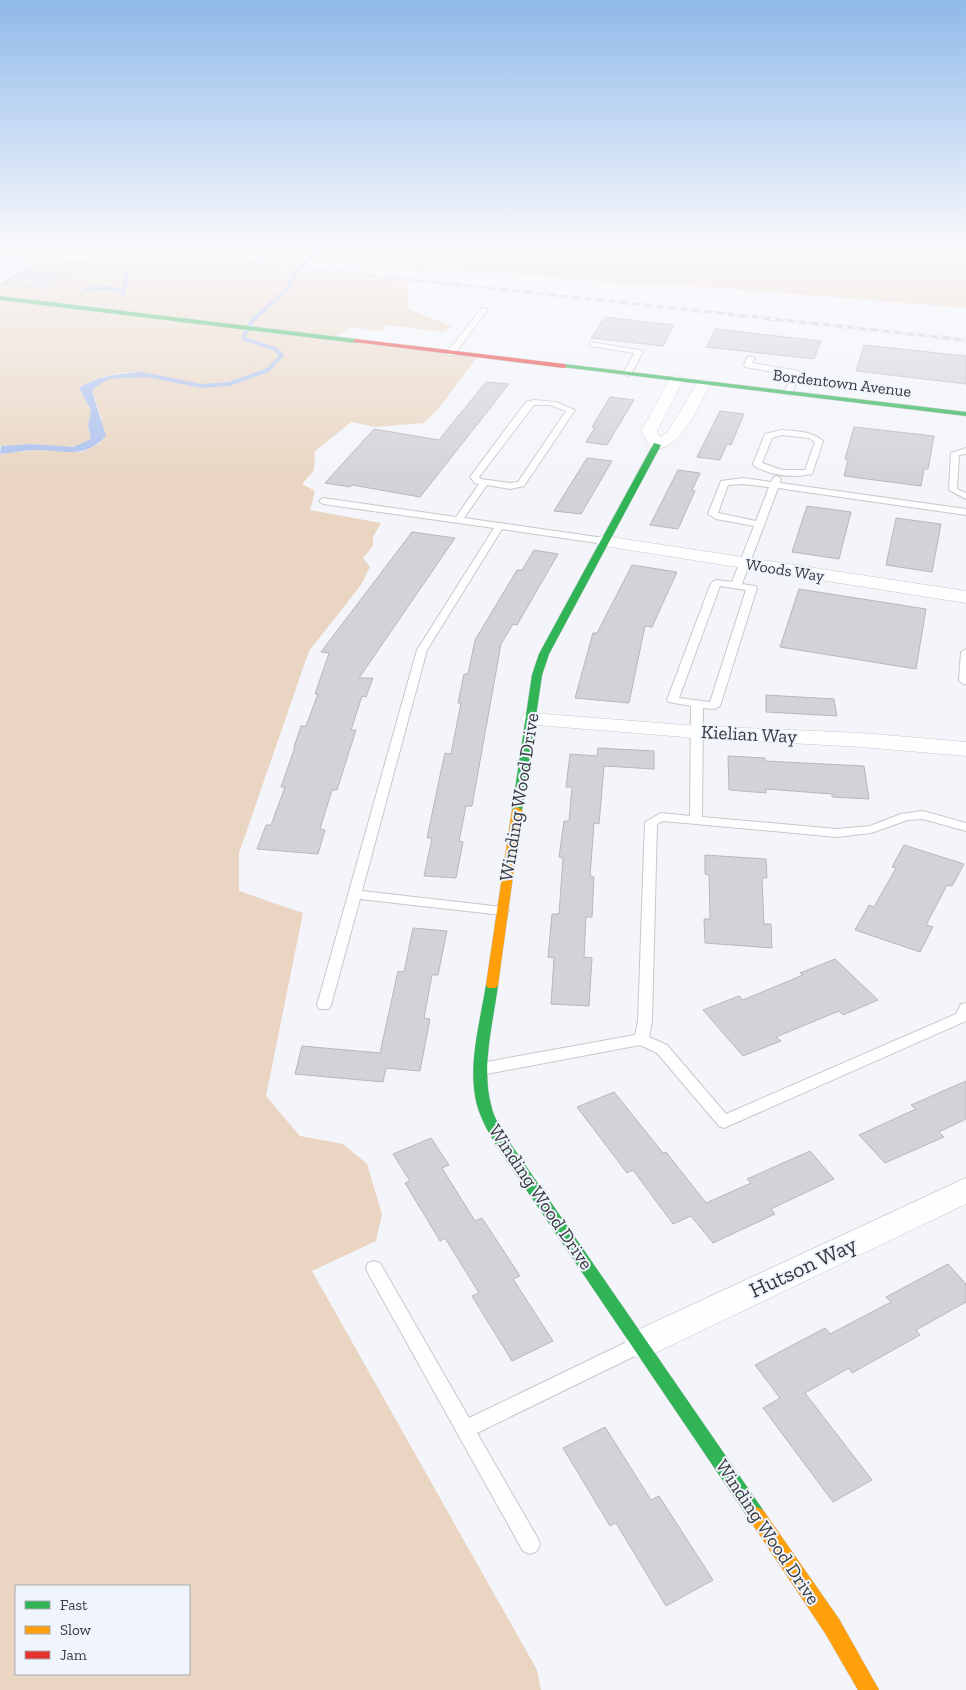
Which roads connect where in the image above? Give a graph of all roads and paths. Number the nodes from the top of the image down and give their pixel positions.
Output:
1 (215, 324) edge
2 (473, 324) edge
3 (593, 344) dead end
4 (451, 352) junction
5 (751, 358) dead end
6 (627, 374) junction
7 (676, 380) junction
8 (704, 383) junction
9 (788, 393) junction
10 (966, 414) edge
11 (656, 445) junction
12 (966, 451) edge
13 (780, 472) junction
14 (484, 482) junction
15 (774, 486) junction
16 (966, 496) edge
17 (323, 501) dead end
18 (966, 512) edge
19 (458, 521) junction
20 (759, 524) junction
21 (498, 527) junction
22 (604, 541) junction
23 (745, 564) junction
24 (736, 586) junction
25 (966, 597) edge
26 (966, 652) edge
27 (964, 681) dead end
28 (697, 703) junction
29 (532, 719) junction
30 (697, 732) junction
31 (966, 749) edge
32 (696, 821) junction
33 (966, 827) edge
34 (355, 894) junction
35 (502, 911) junction
36 (324, 1005) dead end
37 (966, 1008) edge
38 (640, 1039) junction
39 (481, 1069) junction
40 (966, 1190) edge
41 (374, 1268) dead end
42 (641, 1344) junction
43 (466, 1429) junction
44 (530, 1544) dead end
45 (869, 1690) edge

1 - 4 street, Bordentown Avenue
2 - 4 lane
3 - 6 lane
4 - 6 street, Bordentown Avenue
5 - 9 lane
6 - 7 street, Bordentown Avenue
7 - 8 street, Bordentown Avenue
7 - 11 street
8 - 9 street, Bordentown Avenue
8 - 11 street, Winding Wood Drive
9 - 10 street, Bordentown Avenue
11 - 22 street, Winding Wood Drive
12 - 16 lane
13 - 13 lane
13 - 15 lane
14 - 14 lane
14 - 19 lane
15 - 18 lane
15 - 20 lane
15 - 20 lane
17 - 19 lane
19 - 21 lane
20 - 23 lane
21 - 22 lane
21 - 34 lane
22 - 23 street, Woods Way
22 - 29 street, Winding Wood Drive
23 - 24 lane
23 - 25 street, Woods Way
24 - 28 lane
24 - 28 lane
26 - 27 lane
28 - 30 lane
29 - 30 street, Kielian Way
29 - 35 street, Winding Wood Drive
30 - 31 street, Kielian Way
30 - 32 lane
32 - 33 lane
32 - 38 lane
34 - 35 lane
34 - 36 lane
35 - 39 street, Winding Wood Drive
37 - 38 lane
38 - 39 lane
39 - 42 street, Winding Wood Drive
40 - 42 street, Hutson Way
41 - 43 lane
42 - 43 lane
42 - 45 street, Winding Wood Drive
43 - 44 lane

